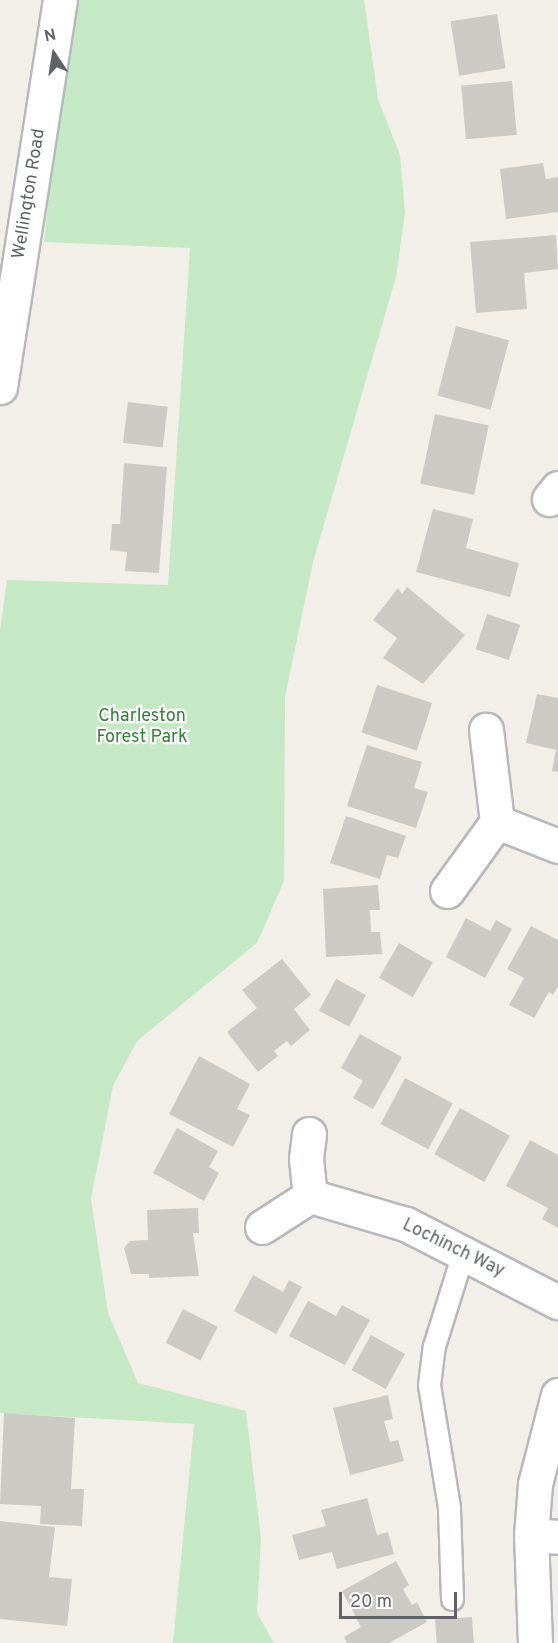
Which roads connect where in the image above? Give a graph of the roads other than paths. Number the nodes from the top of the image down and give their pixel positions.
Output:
1 (60, 0) edge
2 (0, 387) edge
3 (486, 730) dead end
4 (497, 822) junction
5 (558, 846) edge
6 (447, 891) dead end
7 (309, 1134) dead end
8 (310, 1196) junction
9 (262, 1227) dead end
10 (463, 1253) junction
11 (558, 1302) edge
12 (558, 1395) edge
13 (544, 1536) edge
14 (452, 1599) dead end
15 (535, 1643) edge

1 - 2 street, Wellington Road
3 - 4 street
4 - 5 street
4 - 6 street
7 - 8 street
8 - 9 street
8 - 10 street, Lochinch Way
10 - 11 street, Lochinch Way
10 - 14 lane
12 - 13 street
13 - 15 street

